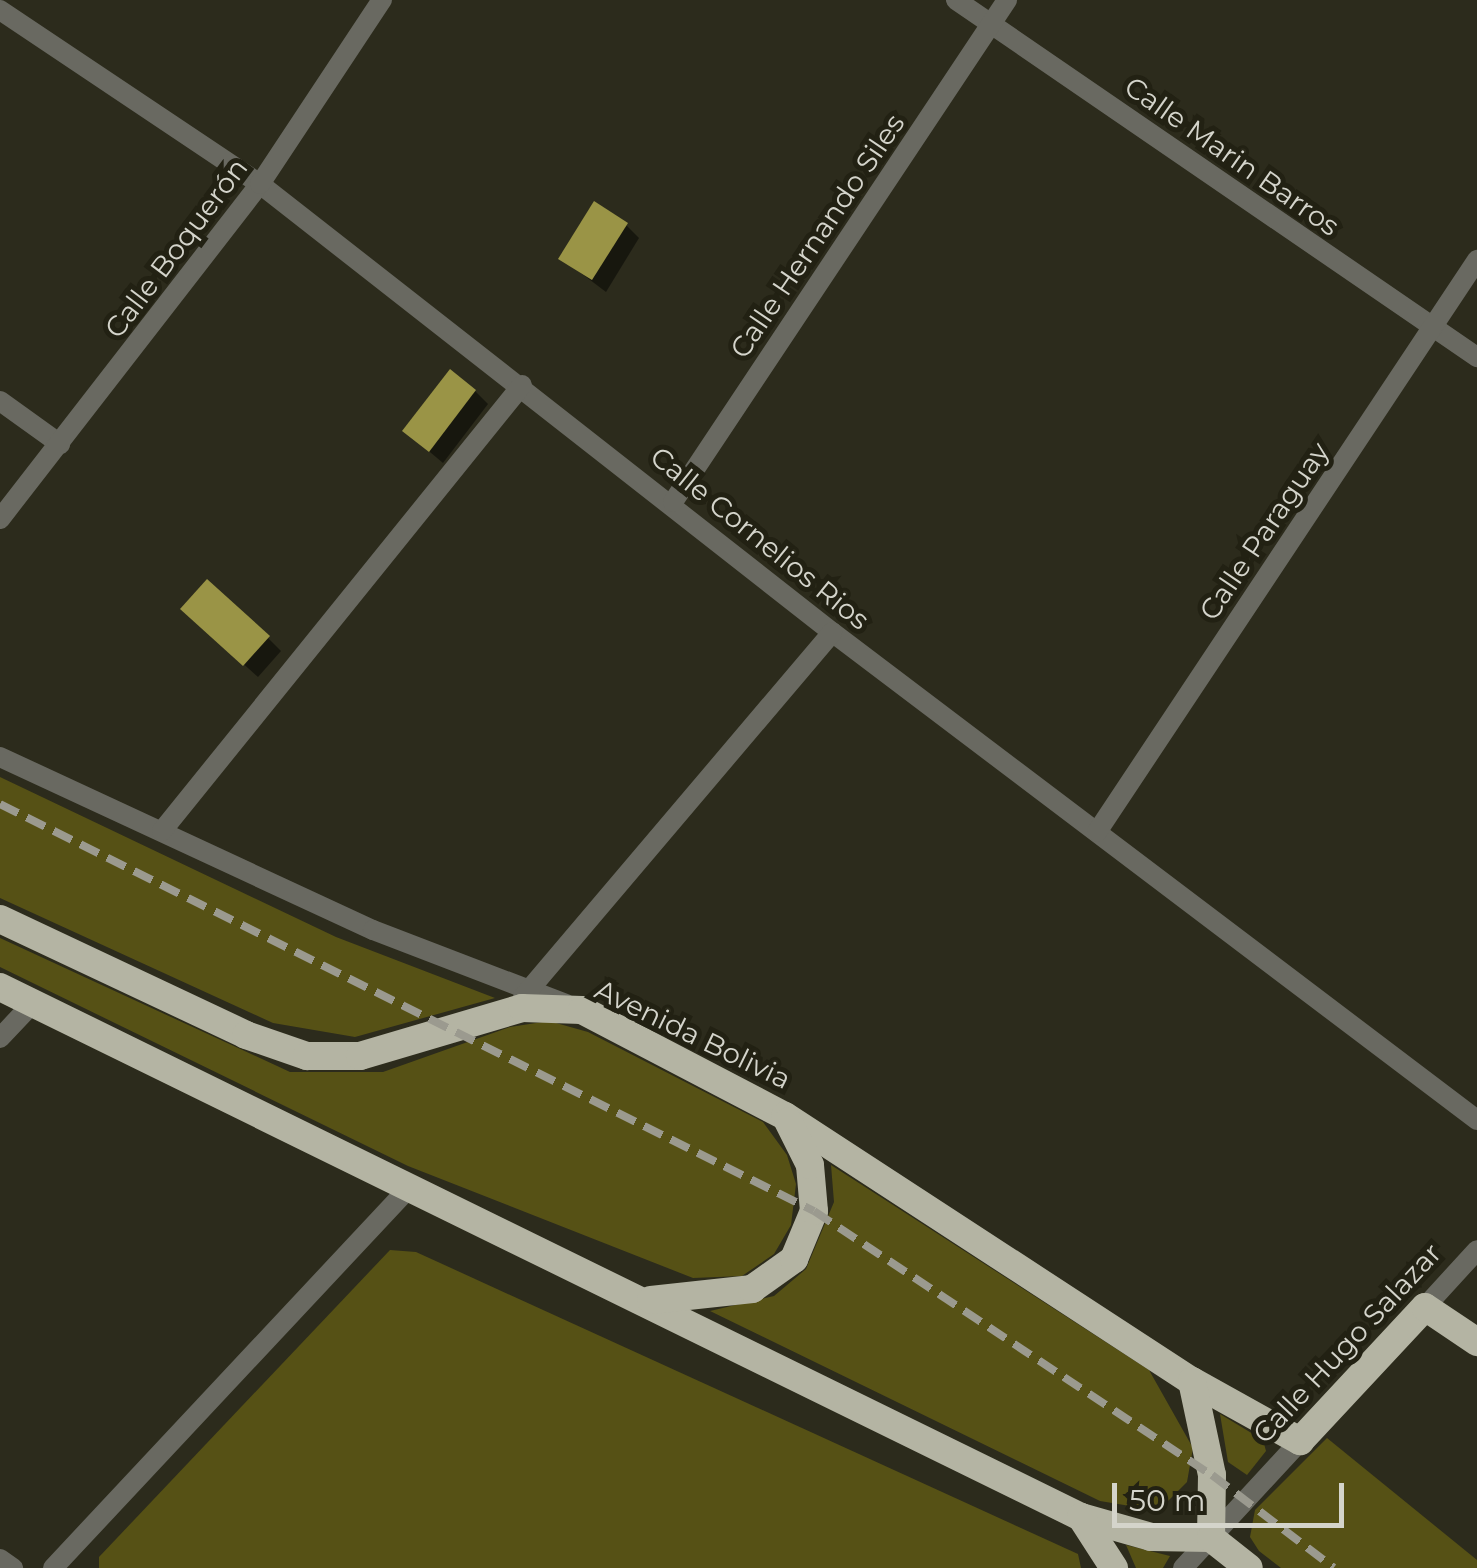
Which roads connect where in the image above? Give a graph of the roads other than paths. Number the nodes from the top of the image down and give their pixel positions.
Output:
1 (382, 0) edge
2 (956, 0) edge
3 (1008, 0) edge
4 (0, 10) edge
5 (992, 24) junction
6 (260, 184) junction
7 (1477, 260) edge
8 (1432, 328) junction
9 (1477, 357) edge
10 (522, 386) junction
11 (0, 401) edge
12 (60, 444) junction
13 (673, 502) junction
14 (0, 519) edge
15 (832, 632) junction
16 (0, 757) edge
17 (162, 831) junction
18 (1097, 832) junction
19 (0, 918) edge
20 (0, 988) edge
21 (530, 989) junction
22 (32, 1003) junction
23 (582, 1010) junction
24 (507, 1012) junction
25 (0, 1038) edge
26 (785, 1116) junction
27 (1477, 1120) edge
28 (407, 1190) junction
29 (1477, 1250) edge
30 (645, 1300) junction
31 (1425, 1306) junction
32 (1477, 1342) edge
33 (1192, 1381) junction
34 (1300, 1441) junction
35 (1081, 1517) junction
36 (1211, 1538) junction
37 (0, 1559) edge
38 (13, 1568) edge
39 (52, 1568) edge
40 (1114, 1568) edge
41 (1183, 1568) edge
42 (1249, 1568) edge

1 - 6 street, Calle Boquerón
2 - 5 street, Calle Marin Barros
3 - 5 street, Calle Hernando Siles
4 - 6 street, Calle Cornelios Rios
5 - 8 street, Calle Marin Barros
5 - 13 street, Calle Hernando Siles
6 - 10 street, Calle Cornelios Rios
6 - 12 street, Calle Boquerón
7 - 8 street, Calle Paraguay
8 - 9 street, Calle Marin Barros
8 - 18 street, Calle Paraguay
10 - 13 street, Calle Cornelios Rios
10 - 17 street
11 - 12 street
12 - 14 street, Calle Boquerón
13 - 15 street, Calle Cornelios Rios
15 - 18 street, Calle Cornelios Rios
15 - 21 street
16 - 17 street
17 - 21 street
18 - 27 street, Calle Cornelios Rios
19 - 24 highway, Avenida Bolivia
20 - 22 highway
21 - 23 street
21 - 24 street
22 - 25 street
22 - 28 highway
23 - 24 highway, Avenida Bolivia
23 - 26 highway, Avenida Bolivia
26 - 30 highway
26 - 33 highway, Avenida Bolivia
28 - 30 highway
28 - 39 street
29 - 31 street, Calle Hugo Salazar
30 - 35 highway
31 - 32 highway
31 - 34 highway, Calle Hugo Salazar
33 - 34 highway, Avenida Bolivia
33 - 36 highway
34 - 36 street, Calle Hugo Salazar
35 - 36 highway
35 - 40 highway
36 - 41 street, Calle Hugo Salazar
36 - 42 highway
37 - 38 street

